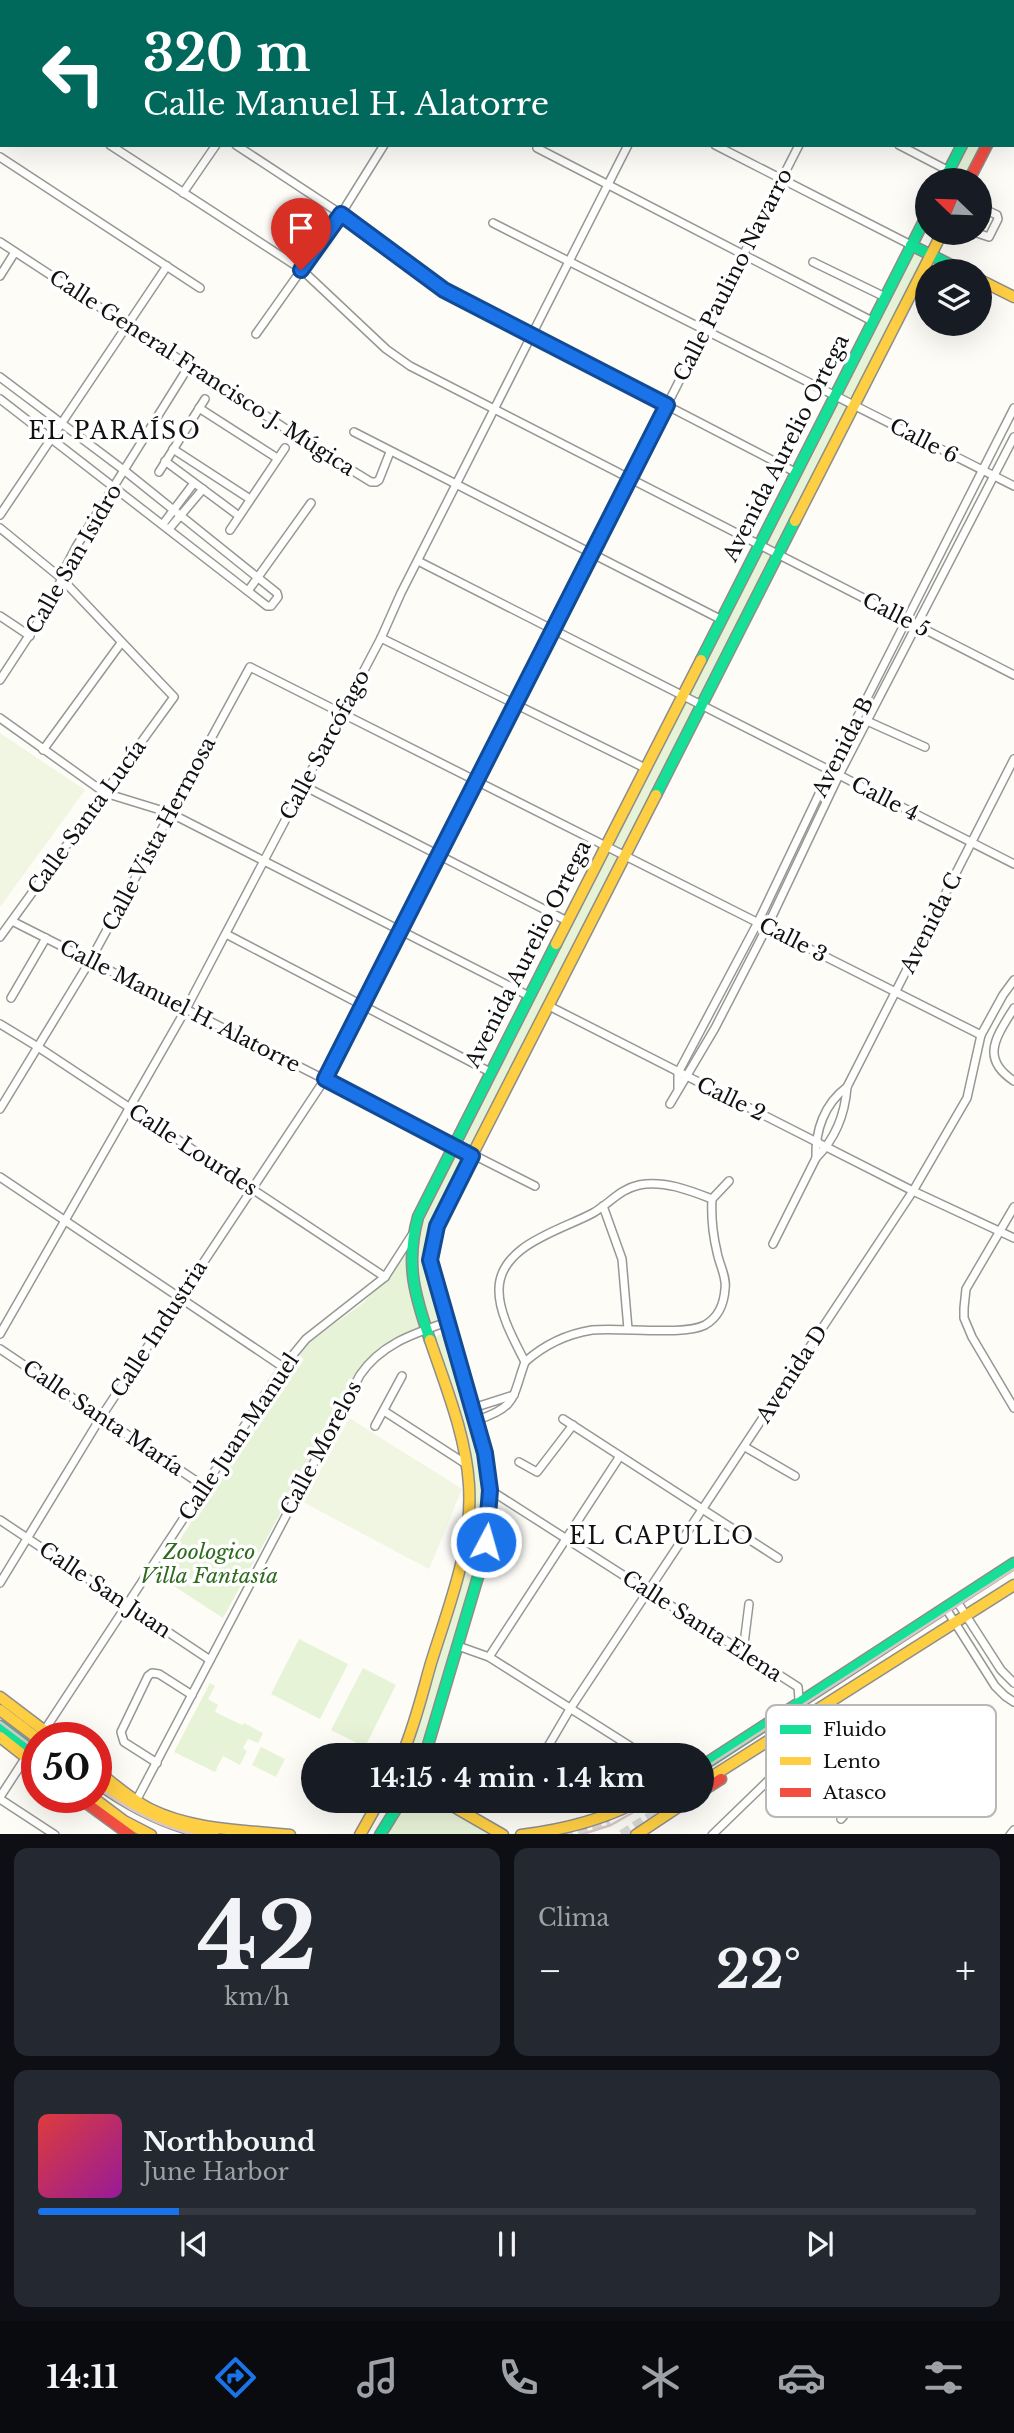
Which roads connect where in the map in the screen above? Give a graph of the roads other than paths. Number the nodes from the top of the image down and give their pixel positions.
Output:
1 (113, 147) edge
2 (215, 147) edge
3 (239, 147) edge
4 (383, 147) edge
5 (627, 147) edge
6 (719, 147) edge
7 (798, 147) edge
8 (902, 147) edge
9 (961, 147) edge
10 (986, 147) edge
11 (537, 148) dead end
12 (0, 157) edge
13 (935, 168) edge
14 (950, 168) edge
15 (975, 168) edge
16 (782, 179) junction
17 (608, 185) junction
18 (183, 193) junction
19 (992, 213) edge
20 (341, 214) junction
21 (493, 223) dead end
22 (992, 231) edge
23 (915, 237) edge
24 (0, 242) edge
25 (911, 245) junction
26 (936, 245) edge
27 (15, 252) junction
28 (744, 255) junction
29 (931, 255) junction
30 (939, 259) edge
31 (570, 260) junction
32 (813, 262) dead end
33 (167, 266) junction
34 (301, 270) junction
35 (0, 276) edge
36 (992, 286) edge
37 (200, 288) dead end
38 (885, 297) junction
39 (1014, 297) edge
40 (872, 321) junction
41 (128, 326) junction
42 (706, 329) junction
43 (256, 334) dead end
44 (532, 336) junction
45 (189, 366) junction
46 (0, 377) edge
47 (835, 395) junction
48 (205, 398) dead end
49 (0, 399) edge
50 (667, 405) junction
51 (855, 405) junction
52 (199, 408) junction
53 (1014, 408) edge
54 (494, 409) junction
55 (63, 424) junction
56 (354, 432) dead end
57 (1014, 437) edge
58 (52, 440) junction
59 (285, 448) dead end
60 (173, 449) junction
61 (390, 452) junction
62 (277, 458) junction
63 (166, 461) junction
64 (983, 470) junction
65 (125, 471) junction
66 (159, 472) dead end
67 (796, 472) junction
68 (994, 476) junction
69 (630, 479) junction
70 (194, 483) junction
71 (456, 484) junction
72 (115, 486) junction
73 (1014, 486) edge
74 (203, 489) junction
75 (250, 499) junction
76 (311, 503) dead end
77 (176, 513) junction
78 (0, 514) edge
79 (239, 516) junction
80 (166, 526) junction
81 (0, 527) edge
82 (230, 530) dead end
83 (758, 546) junction
84 (592, 554) junction
85 (779, 554) junction
86 (418, 561) junction
87 (61, 578) junction
88 (257, 579) junction
89 (248, 591) junction
90 (0, 616) edge
91 (720, 620) junction
92 (907, 620) junction
93 (916, 625) junction
94 (554, 630) junction
95 (30, 636) junction
96 (381, 638) junction
97 (121, 643) junction
98 (250, 667) joint
99 (1014, 675) edge
100 (877, 679) junction
101 (0, 680) edge
102 (886, 684) junction
103 (681, 696) junction
104 (516, 705) junction
105 (701, 706) junction
106 (341, 712) junction
107 (0, 719) edge
108 (867, 721) junction
109 (925, 747) dead end
110 (44, 750) junction
111 (1014, 759) edge
112 (645, 768) junction
113 (830, 771) junction
114 (839, 775) junction
115 (478, 780) junction
116 (304, 786) junction
117 (105, 793) junction
118 (170, 813) junction
119 (971, 843) junction
120 (605, 845) junction
121 (439, 855) junction
122 (625, 855) junction
123 (264, 861) junction
124 (1014, 864) edge
125 (567, 920) junction
126 (12, 921) junction
127 (758, 922) junction
128 (766, 927) junction
129 (401, 930) junction
130 (226, 934) junction
131 (0, 937) edge
132 (46, 938) junction
133 (90, 961) junction
134 (1013, 984) edge
135 (896, 992) junction
136 (529, 996) junction
137 (11, 998) dead end
138 (363, 1005) junction
139 (548, 1006) junction
140 (1014, 1008) edge
141 (186, 1009) junction
142 (0, 1024) edge
143 (981, 1035) junction
144 (38, 1047) junction
145 (490, 1072) junction
146 (678, 1073) junction
147 (687, 1077) junction
148 (325, 1079) junction
149 (1014, 1081) edge
150 (846, 1087) junction
151 (678, 1088) junction
152 (670, 1104) dead end
153 (130, 1108) junction
154 (0, 1109) edge
155 (815, 1141) junction
156 (453, 1146) junction
157 (827, 1147) junction
158 (472, 1156) junction
159 (816, 1158) junction
160 (0, 1177) edge
161 (729, 1181) dead end
162 (535, 1186) dead end
163 (252, 1189) junction
164 (913, 1191) junction
165 (712, 1199) junction
166 (603, 1206) junction
167 (1014, 1208) edge
168 (65, 1221) junction
169 (999, 1231) junction
170 (412, 1234) junction
171 (1014, 1238) edge
172 (773, 1244) dead end
173 (385, 1277) junction
174 (180, 1298) junction
175 (447, 1322) junction
176 (628, 1329) junction
177 (426, 1330) junction
178 (0, 1334) edge
179 (0, 1349) edge
180 (525, 1362) junction
181 (283, 1367) junction
182 (402, 1376) dead end
183 (514, 1395) junction
184 (1011, 1398) edge
185 (1014, 1408) edge
186 (384, 1411) junction
187 (475, 1415) junction
188 (101, 1417) junction
189 (563, 1419) dead end
190 (573, 1425) junction
191 (376, 1426) dead end
192 (744, 1447) junction
193 (620, 1456) junction
194 (519, 1462) dead end
195 (466, 1464) junction
196 (794, 1476) dead end
197 (205, 1487) junction
198 (490, 1490) junction
199 (703, 1510) junction
200 (0, 1520) edge
201 (28, 1538) junction
202 (566, 1539) junction
203 (778, 1558) dead end
204 (1014, 1563) edge
205 (0, 1583) edge
206 (1014, 1585) edge
207 (648, 1592) junction
208 (956, 1600) junction
209 (749, 1604) dead end
210 (128, 1605) junction
211 (945, 1607) junction
212 (965, 1616) junction
213 (955, 1623) junction
214 (458, 1646) junction
215 (743, 1652) junction
216 (489, 1657) junction
217 (868, 1657) junction
218 (210, 1660) junction
219 (1014, 1683) edge
220 (855, 1687) junction
221 (192, 1695) junction
222 (0, 1697) edge
223 (799, 1699) junction
224 (1014, 1702) edge
225 (789, 1705) edge
226 (795, 1705) edge
227 (826, 1705) edge
228 (834, 1705) edge
229 (570, 1709) junction
230 (0, 1710) edge
231 (766, 1720) edge
232 (21, 1722) edge
233 (28, 1722) edge
234 (49, 1722) edge
235 (766, 1724) edge
236 (0, 1726) edge
237 (0, 1737) edge
238 (21, 1742) edge
239 (406, 1743) edge
240 (429, 1743) edge
241 (550, 1743) edge
242 (625, 1743) edge
243 (766, 1743) edge
244 (766, 1749) edge
245 (714, 1752) edge
246 (21, 1753) edge
247 (714, 1758) edge
248 (156, 1763) junction
249 (21, 1765) edge
250 (714, 1775) edge
251 (112, 1782) edge
252 (714, 1783) edge
253 (766, 1783) edge
254 (112, 1794) edge
255 (0, 1798) edge
256 (136, 1801) junction
257 (112, 1812) edge
258 (98, 1813) edge
259 (372, 1813) edge
260 (394, 1813) edge
261 (465, 1813) edge
262 (613, 1813) edge
263 (669, 1813) edge
264 (123, 1833) edge
265 (54, 1834) edge
266 (149, 1834) edge
267 (209, 1834) edge
268 (282, 1834) edge
269 (361, 1834) edge
270 (381, 1834) edge
271 (501, 1834) edge
272 (530, 1834) edge
273 (638, 1834) edge
274 (713, 1834) edge

1 - 18 street, Calle 5
2 - 18 street
3 - 20 street
4 - 20 street
5 - 17 street, Calle Sarcófago
6 - 16 street
7 - 16 street, Calle Paulino Navarro
8 - 13 street
9 - 14 main road
10 - 15 main road
11 - 17 street
12 - 33 street
16 - 25 street
16 - 28 street, Calle Paulino Navarro
17 - 28 street
17 - 31 street, Calle Sarcófago
18 - 34 street, Calle 5
19 - 22 street
20 - 34 street
20 - 44 street
21 - 31 street, Calle 6
23 - 25 main road, Avenida Aurelio Ortega
24 - 27 street, Calle General Francisco J. Múgica
25 - 29 main road
25 - 38 main road, Avenida Aurelio Ortega
26 - 29 main road, Avenida Aurelio Ortega
27 - 35 street
27 - 41 street, Calle General Francisco J. Múgica
28 - 40 street
28 - 42 street, Calle Paulino Navarro
29 - 30 main road
29 - 51 main road, Avenida Aurelio Ortega
31 - 42 street, Calle 6
31 - 44 street, Calle Sarcófago
32 - 38 street
33 - 37 street
33 - 41 street
34 - 43 street
34 - 54 street, Calle 5
36 - 39 main road
38 - 40 main road, Avenida Aurelio Ortega
40 - 47 main road, Avenida Aurelio Ortega
41 - 45 street, Calle General Francisco J. Múgica
41 - 55 street
42 - 47 street, Calle 6
42 - 50 street, Calle Paulino Navarro
44 - 50 street
44 - 54 street, Calle Sarcófago
45 - 61 street, Calle General Francisco J. Múgica
45 - 65 street, Calle San Isidro
46 - 55 street
47 - 51 street, Calle 6
47 - 67 main road, Avenida Aurelio Ortega
48 - 52 street
49 - 58 street
50 - 67 street
50 - 69 street, Calle Paulino Navarro
51 - 64 street, Calle 6
51 - 85 main road, Avenida Aurelio Ortega
52 - 60 street
52 - 62 street
53 - 64 street, Avenida B
54 - 69 street, Calle 5
54 - 71 street, Calle Sarcófago
55 - 58 street
55 - 65 street
56 - 61 street
57 - 68 street, Avenida B
58 - 72 street
58 - 78 street
59 - 62 street
60 - 63 street
60 - 75 street
61 - 71 street
62 - 75 street
63 - 66 street
63 - 70 street
64 - 68 street, Calle 6
64 - 92 street, Avenida B
65 - 72 street, Calle San Isidro
65 - 77 street
67 - 83 main road, Avenida Aurelio Ortega
68 - 73 street, Calle 6
68 - 93 street, Avenida B
69 - 83 street, Calle 5
69 - 84 street, Calle Paulino Navarro
70 - 74 street
70 - 77 street
71 - 84 street
71 - 86 street, Calle Sarcófago
72 - 80 street
72 - 87 street, Calle San Isidro
74 - 77 street
74 - 79 street
75 - 79 street
76 - 88 street
77 - 80 street
77 - 88 street
79 - 82 street
80 - 89 street
81 - 87 street
83 - 85 street, Calle 5
83 - 91 main road, Avenida Aurelio Ortega
84 - 91 street
84 - 94 street, Calle Paulino Navarro
85 - 92 street, Calle 5
85 - 105 main road, Avenida Aurelio Ortega
86 - 94 street, Calle 4
86 - 96 street, Calle Sarcófago
87 - 95 street, Calle San Isidro
87 - 97 street
88 - 89 street
88 - 89 street
90 - 95 street
91 - 103 main road, Avenida Aurelio Ortega
92 - 93 street, Calle 5
92 - 100 street, Avenida B
93 - 99 street, Calle 5
93 - 102 street, Avenida B
94 - 103 street, Calle 4
94 - 104 street, Calle Paulino Navarro
95 - 101 street, Calle San Isidro
96 - 104 street
96 - 106 street, Calle Sarcófago
97 - 110 street
97 - 117 street, Calle Santa Lucía
98 - 106 street, Calle 3
98 - 118 street, Calle Vista Hermosa
100 - 102 street
100 - 113 street, Avenida B
102 - 108 street, Avenida B
103 - 105 street, Calle 4
103 - 112 main road, Avenida Aurelio Ortega
104 - 112 street
104 - 115 street, Calle Paulino Navarro
105 - 113 street, Calle 4
105 - 122 main road, Avenida Aurelio Ortega
106 - 115 street, Calle 3
106 - 116 street, Calle Sarcófago
107 - 110 street
108 - 109 street
108 - 114 street, Avenida B
110 - 117 street
111 - 119 street, Avenida C
112 - 120 main road, Avenida Aurelio Ortega
113 - 114 street, Calle 4
113 - 127 street, Avenida B
114 - 119 street, Calle 4
114 - 128 street, Avenida B
115 - 120 street, Calle 3
115 - 121 street, Calle Paulino Navarro
116 - 121 street
116 - 123 street, Calle Sarcófago
117 - 118 street
117 - 126 street, Calle Santa Lucía
118 - 123 street
118 - 133 street, Calle Vista Hermosa
119 - 124 street, Calle 4
119 - 135 street, Avenida C
120 - 122 street, Calle 3
120 - 125 main road, Avenida Aurelio Ortega
121 - 125 street
121 - 129 street, Calle Paulino Navarro
122 - 127 street, Calle 3
122 - 139 main road, Avenida Aurelio Ortega
123 - 129 street
123 - 130 street, Calle Sarcófago
125 - 136 main road, Avenida Aurelio Ortega
126 - 131 street, Calle Santa Lucía
126 - 132 street, Calle Manuel H. Alatorre
127 - 128 street, Calle 3
127 - 146 street, Avenida B
128 - 135 street, Calle 3
128 - 147 street, Avenida B
129 - 136 street
129 - 138 street, Calle Paulino Navarro
130 - 138 street
130 - 141 street, Calle Sarcófago
132 - 133 street, Calle Manuel H. Alatorre
132 - 137 street
133 - 141 street, Calle Manuel H. Alatorre
133 - 144 street, Calle Vista Hermosa
134 - 143 street, Avenida D
135 - 143 street, Calle 3
135 - 150 street, Avenida C
136 - 145 main road, Avenida Aurelio Ortega
138 - 145 street
138 - 148 street, Calle Paulino Navarro
139 - 146 street, Calle 2
139 - 158 main road, Avenida Aurelio Ortega
140 - 149 street
141 - 148 street, Calle Manuel H. Alatorre
141 - 153 street, Calle Sarcófago
142 - 144 street, Calle Lourdes
143 - 164 street, Avenida D
144 - 153 street, Calle Lourdes
144 - 154 street, Calle Vista Hermosa
145 - 156 main road, Avenida Aurelio Ortega
146 - 147 street, Calle 2
146 - 151 street, Avenida B
147 - 151 street, Avenida B
147 - 155 street, Calle 2
148 - 156 street, Calle Manuel H. Alatorre
148 - 163 street, Calle Industria
150 - 155 street, Avenida C
150 - 157 street, Avenida C
151 - 152 street, Avenida B
153 - 163 street, Calle Lourdes
153 - 168 street, Calle Sarcófago
155 - 157 street, Calle 2
155 - 159 street, Avenida C
156 - 158 street, Calle Manuel H. Alatorre
156 - 170 main road, Avenida Aurelio Ortega
157 - 159 street, Avenida C
157 - 164 street, Calle 2
158 - 162 street, Calle Manuel H. Alatorre
158 - 175 main road, Avenida Aurelio Ortega
159 - 172 street, Avenida C
160 - 168 street
161 - 165 street
163 - 173 street, Calle Lourdes
163 - 174 street, Calle Industria
164 - 169 street, Calle 2
164 - 192 street, Avenida D
165 - 166 street
165 - 176 street
166 - 176 street
166 - 180 street
167 - 169 street
168 - 174 street
168 - 178 street, Calle Sarcófago
169 - 171 street, Calle 2
169 - 184 street
170 - 173 street, Calle Juan Manuel
170 - 177 main road, Avenida Aurelio Ortega
173 - 181 street, Calle Juan Manuel
174 - 181 street
174 - 188 street, Calle Industria
175 - 177 street, Calle Morelos
175 - 187 main road, Avenida Aurelio Ortega
176 - 180 street
177 - 195 main road, Avenida Aurelio Ortega
177 - 218 street, Calle Morelos
179 - 188 street, Calle Santa María
180 - 183 street
181 - 197 street, Calle Juan Manuel
182 - 186 street
183 - 187 street
183 - 187 street
184 - 185 street
186 - 191 street
186 - 195 street
187 - 198 main road, Avenida Aurelio Ortega
188 - 197 street, Calle Santa María
188 - 201 street, Calle Industria
189 - 190 street
190 - 193 street
190 - 194 street
192 - 196 street
192 - 199 street, Avenida D
193 - 199 street
193 - 202 street
195 - 239 main road, Avenida Aurelio Ortega
197 - 210 street, Calle Juan Manuel
198 - 202 street, Calle Santa Elena
198 - 214 main road, Avenida Aurelio Ortega
199 - 203 street
199 - 207 street, Avenida D
200 - 201 street, Calle San Juan
201 - 205 street, Calle Industria
201 - 210 street, Calle San Juan
202 - 207 street, Calle Santa Elena
202 - 216 street
204 - 208 main road
206 - 212 main road
207 - 215 street, Calle Santa Elena
207 - 229 street, Avenida D
208 - 211 main road
208 - 212 street
209 - 215 street
210 - 218 street, Calle San Juan
210 - 234 street, Calle Juan Manuel
211 - 213 street
211 - 217 main road
212 - 213 main road
212 - 219 street
213 - 220 main road
213 - 224 street
214 - 216 street
214 - 240 main road, Avenida Aurelio Ortega
215 - 223 street, Calle Santa Elena
216 - 229 street
217 - 223 main road
217 - 226 main road
218 - 221 street, Calle Morelos
220 - 227 main road
220 - 228 main road
221 - 248 street, Calle Morelos
221 - 248 street
222 - 233 main road
223 - 225 main road
229 - 241 street, Avenida D
229 - 242 street
230 - 232 main road
231 - 245 main road
235 - 247 main road
236 - 238 main road
237 - 246 main road
243 - 250 main road
244 - 252 main road
248 - 256 street, Calle Morelos
249 - 255 street
251 - 256 main road
253 - 274 street
254 - 267 main road
255 - 265 street
256 - 268 main road
257 - 266 main road
258 - 264 main road
259 - 269 main road
260 - 270 main road
261 - 271 main road
262 - 272 main road
263 - 273 main road

